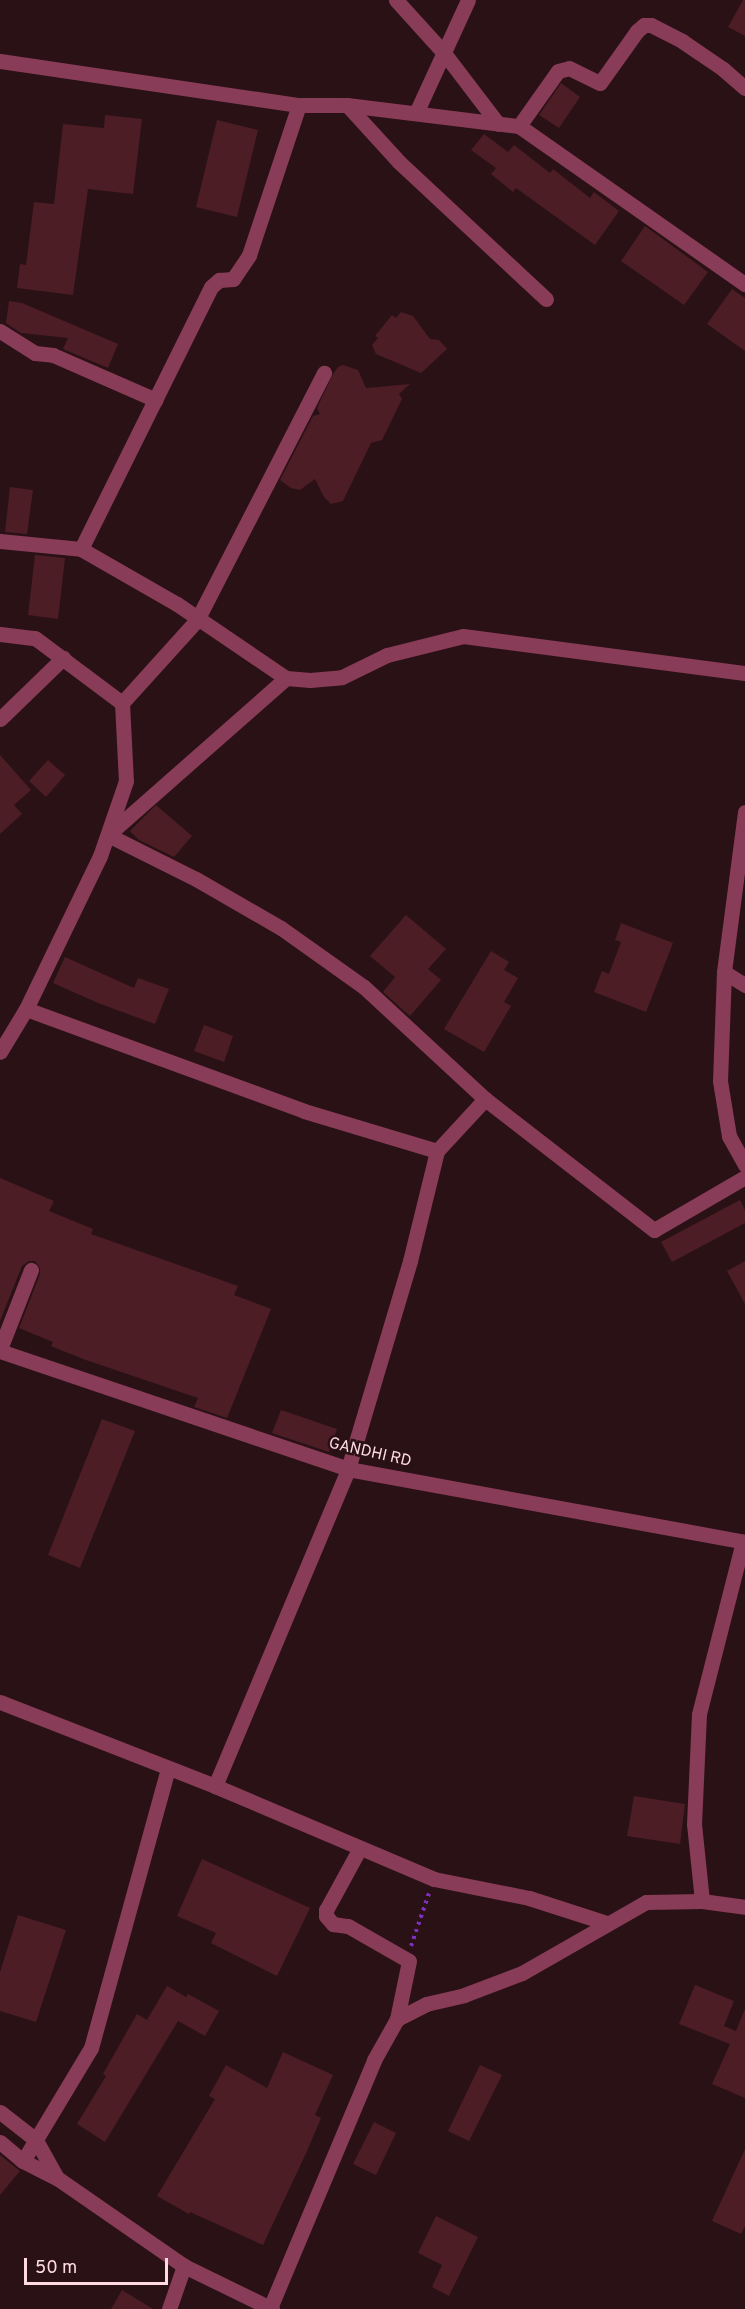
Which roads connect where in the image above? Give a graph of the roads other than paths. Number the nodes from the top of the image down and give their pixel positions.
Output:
1 (396, 0) edge
2 (468, 0) edge
3 (444, 54) junction
4 (0, 61) edge
5 (745, 88) edge
6 (299, 105) junction
7 (347, 105) junction
8 (416, 113) junction
9 (498, 124) junction
10 (519, 126) junction
11 (745, 284) edge
12 (546, 299) dead end
13 (0, 331) edge
14 (324, 374) dead end
15 (156, 400) junction
16 (0, 541) edge
17 (81, 549) junction
18 (197, 620) junction
19 (0, 634) edge
20 (63, 658) junction
21 (745, 674) edge
22 (286, 678) junction
23 (122, 703) junction
24 (0, 719) edge
25 (745, 812) edge
26 (108, 835) junction
27 (724, 972) junction
28 (745, 985) edge
29 (26, 1009) junction
30 (0, 1052) edge
31 (485, 1098) junction
32 (436, 1151) junction
33 (745, 1166) edge
34 (745, 1177) edge
35 (30, 1270) dead end
36 (0, 1350) edge
37 (348, 1469) junction
38 (744, 1542) edge
39 (0, 1702) edge
40 (168, 1768) junction
41 (215, 1786) junction
42 (360, 1848) junction
43 (702, 1901) junction
44 (745, 1906) edge
45 (607, 1923) junction
46 (397, 2019) junction
47 (0, 2112) edge
48 (36, 2140) junction
49 (0, 2142) edge
50 (23, 2161) junction
51 (57, 2178) junction
52 (184, 2266) junction
53 (169, 2309) edge
54 (271, 2309) edge

1 - 3 street
2 - 3 street
3 - 8 street
3 - 9 street
4 - 6 street
5 - 10 street
6 - 7 street
6 - 15 street
7 - 8 street
7 - 12 street
8 - 9 street
9 - 10 street
10 - 11 street
13 - 15 street
14 - 18 street
15 - 17 street
16 - 17 street
17 - 18 street
18 - 22 street
18 - 23 street
19 - 20 street
20 - 23 street
20 - 24 street
21 - 22 street
22 - 26 street
23 - 26 street
25 - 27 street
26 - 29 street
26 - 31 street
27 - 28 street
27 - 33 street
29 - 30 street
29 - 32 street
31 - 32 street
31 - 34 street
32 - 37 street
35 - 36 street
36 - 37 street, GANDHI RD
37 - 38 street, GANDHI RD
37 - 41 street
38 - 43 street
39 - 40 street
40 - 41 street
40 - 48 street
41 - 42 street
42 - 45 street
42 - 46 street
43 - 44 street
43 - 45 street
45 - 46 street
46 - 54 street
47 - 48 street
48 - 50 street
48 - 51 street
49 - 50 street
50 - 51 street
51 - 52 street
52 - 53 street
52 - 54 street

